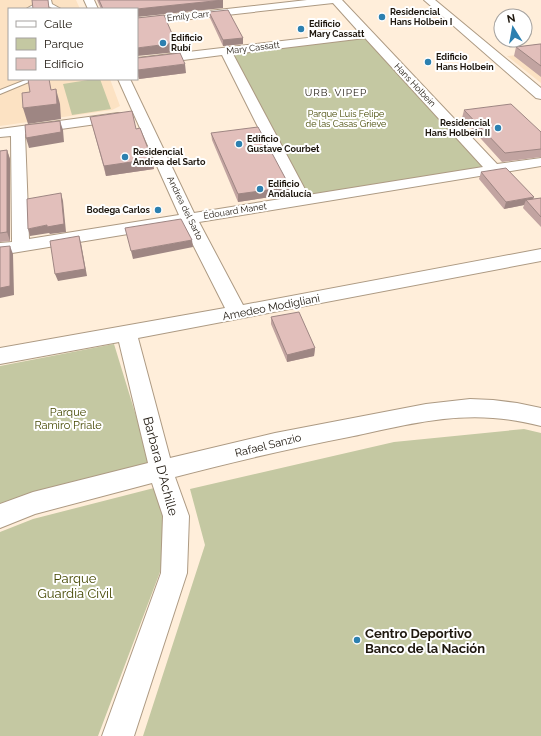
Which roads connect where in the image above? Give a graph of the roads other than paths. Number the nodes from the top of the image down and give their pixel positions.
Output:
1 (36, 0) edge
2 (336, 0) edge
3 (429, 0) edge
4 (43, 4) edge
5 (32, 8) edge
6 (55, 8) edge
7 (138, 22) edge
8 (368, 34) junction
9 (226, 51) junction
10 (138, 62) edge
11 (28, 80) edge
12 (124, 80) edge
13 (0, 92) edge
14 (541, 95) edge
15 (140, 114) junction
16 (18, 130) junction
17 (0, 133) edge
18 (541, 162) edge
19 (494, 170) junction
20 (304, 200) junction
21 (189, 219) junction
22 (21, 246) junction
23 (0, 249) edge
24 (541, 255) edge
25 (237, 313) junction
26 (127, 334) junction
27 (0, 356) edge
28 (541, 417) edge
29 (162, 471) junction
30 (0, 516) edge
31 (118, 736) edge

1 - 4 lane
2 - 7 street, Emily Carr
2 - 8 street, Hans Holbein
3 - 14 street
4 - 5 lane
4 - 6 lane
8 - 9 street, Mary Cassatt
8 - 19 street, Hans Holbein
9 - 10 street, Mary Cassatt
9 - 20 street
11 - 13 lane
12 - 15 street, Andrea del Sarto
15 - 16 street
15 - 21 street, Andrea del Sarto
16 - 17 street
16 - 22 street
18 - 19 street, Édouard Manet
19 - 20 street, Édouard Manet
20 - 21 street, Édouard Manet
21 - 22 street, Édouard Manet
21 - 25 street, Andrea del Sarto
22 - 23 street, Édouard Manet
24 - 25 street, Amedeo Modigliani
25 - 26 street, Amedeo Modigliani
26 - 27 street, Amedeo Modigliani
26 - 29 street, Barbara D'Achille
28 - 29 street, Rafael Sanzio
29 - 30 street, Rafael Sanzio
29 - 31 street, Barbara D'Achille

